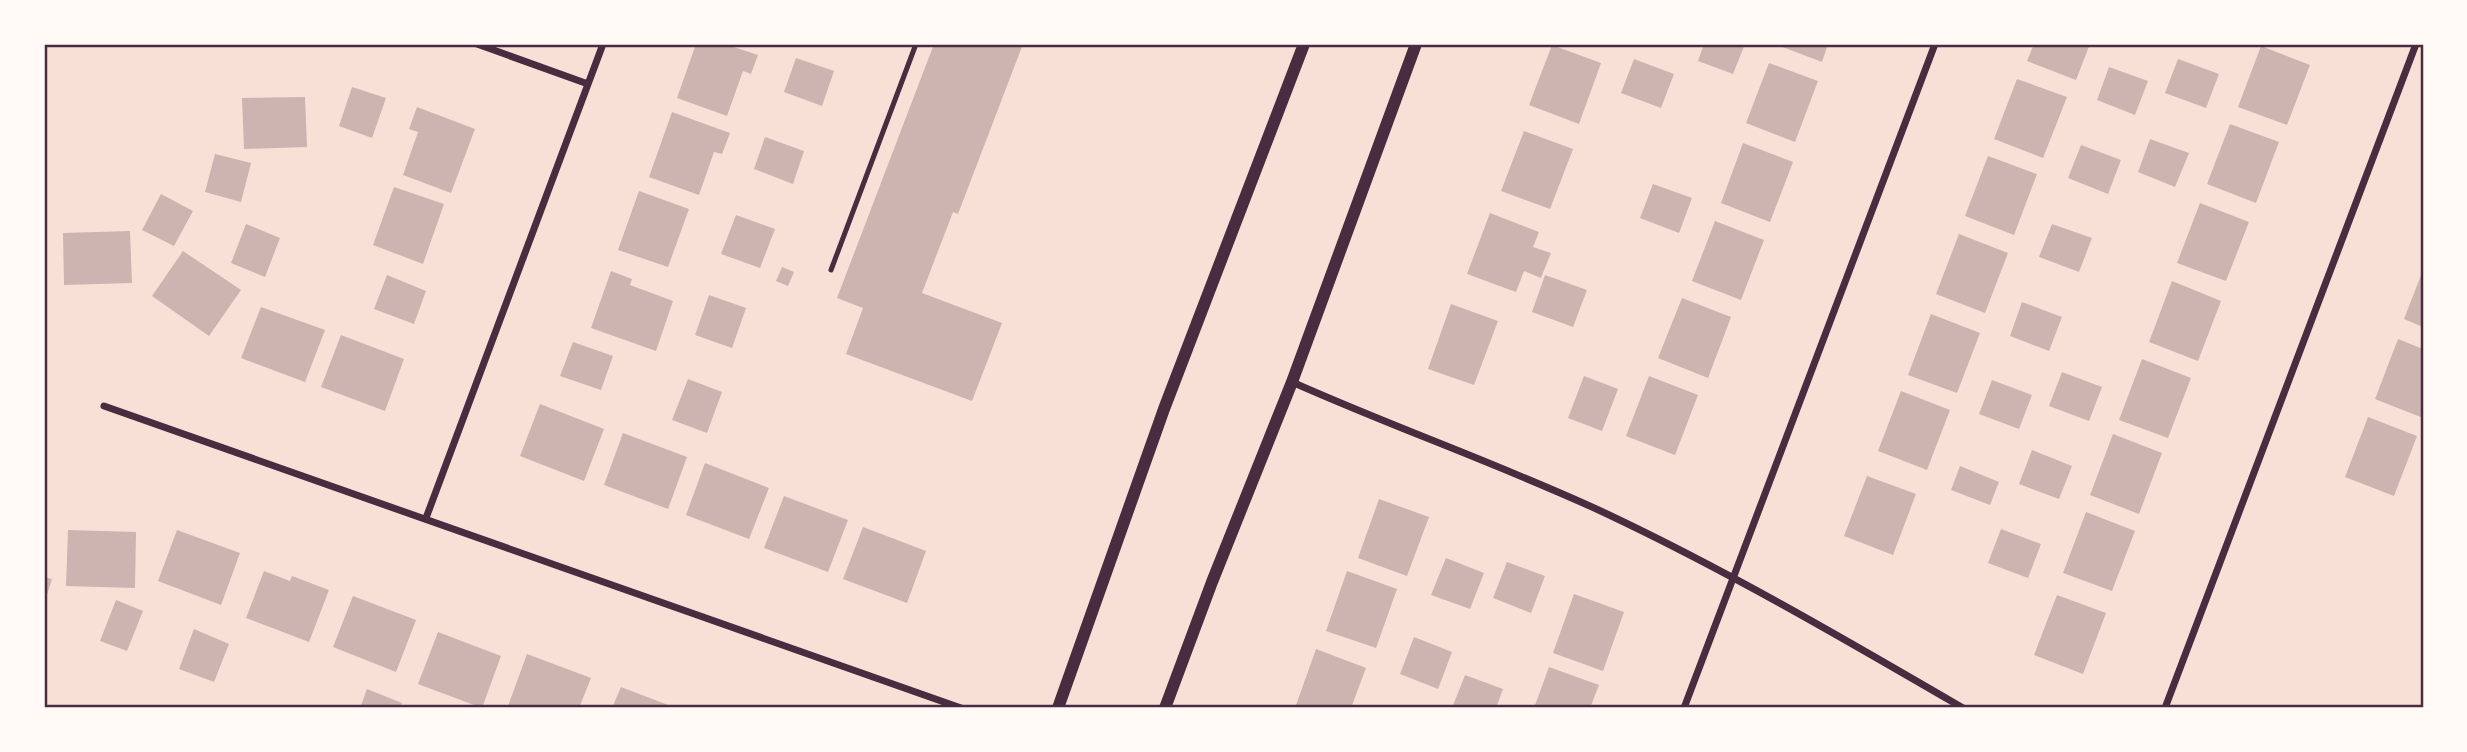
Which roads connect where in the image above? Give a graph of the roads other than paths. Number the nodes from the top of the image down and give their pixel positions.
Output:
1 (477, 44) edge
2 (603, 44) edge
3 (916, 44) edge
4 (1304, 44) edge
5 (1416, 44) edge
6 (1936, 44) edge
7 (2416, 44) edge
8 (588, 84) junction
9 (831, 270) dead end
10 (1292, 382) junction
11 (104, 406) dead end
12 (426, 518) junction
13 (1733, 578) junction
14 (961, 708) edge
15 (1058, 708) edge
16 (1165, 708) edge
17 (1684, 708) edge
18 (1963, 708) edge
19 (2165, 708) edge

1 - 8 street
2 - 8 street
3 - 9 lane
4 - 15 street
5 - 10 street
6 - 13 street
7 - 19 street
8 - 12 street
10 - 13 street
10 - 16 street
11 - 12 street
12 - 14 street
13 - 17 street
13 - 18 street

